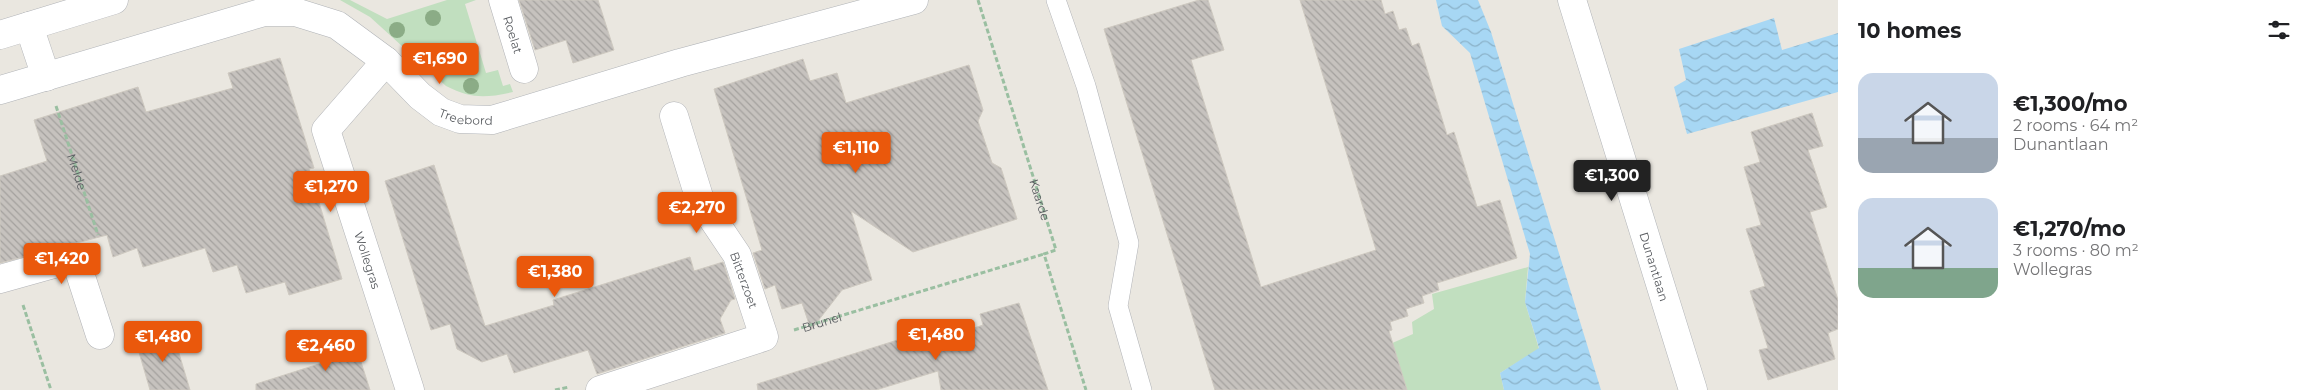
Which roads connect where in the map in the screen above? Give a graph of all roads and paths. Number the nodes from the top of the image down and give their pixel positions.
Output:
1 (114, 0) edge
2 (503, 0) edge
3 (914, 0) edge
4 (978, 0) edge
5 (1056, 0) edge
6 (1572, 0) edge
7 (29, 26) junction
8 (0, 35) edge
9 (386, 61) junction
10 (524, 69) dead end
11 (46, 77) junction
12 (0, 90) edge
13 (674, 116) dead end
14 (1044, 254) junction
15 (75, 258) junction
16 (7, 277) edge
17 (100, 335) dead end
18 (764, 337) junction
19 (51, 390) edge
20 (410, 390) edge
21 (600, 390) edge
22 (1086, 390) edge
23 (1142, 390) edge
24 (1693, 390) edge

1 - 7 street
2 - 10 street, Roelat
3 - 9 street, Treebord
4 - 14 path, Kaarde
5 - 23 lane
6 - 24 street, Dunantlaan
7 - 8 street
7 - 11 street
9 - 11 street, Treebord
9 - 20 street, Wollegras
11 - 12 street, Treebord
11 - 15 path, Melde
13 - 18 street, Bitterzoet
14 - 18 path, Brunel
14 - 22 path
15 - 16 street
15 - 17 street
16 - 19 path
18 - 21 street

